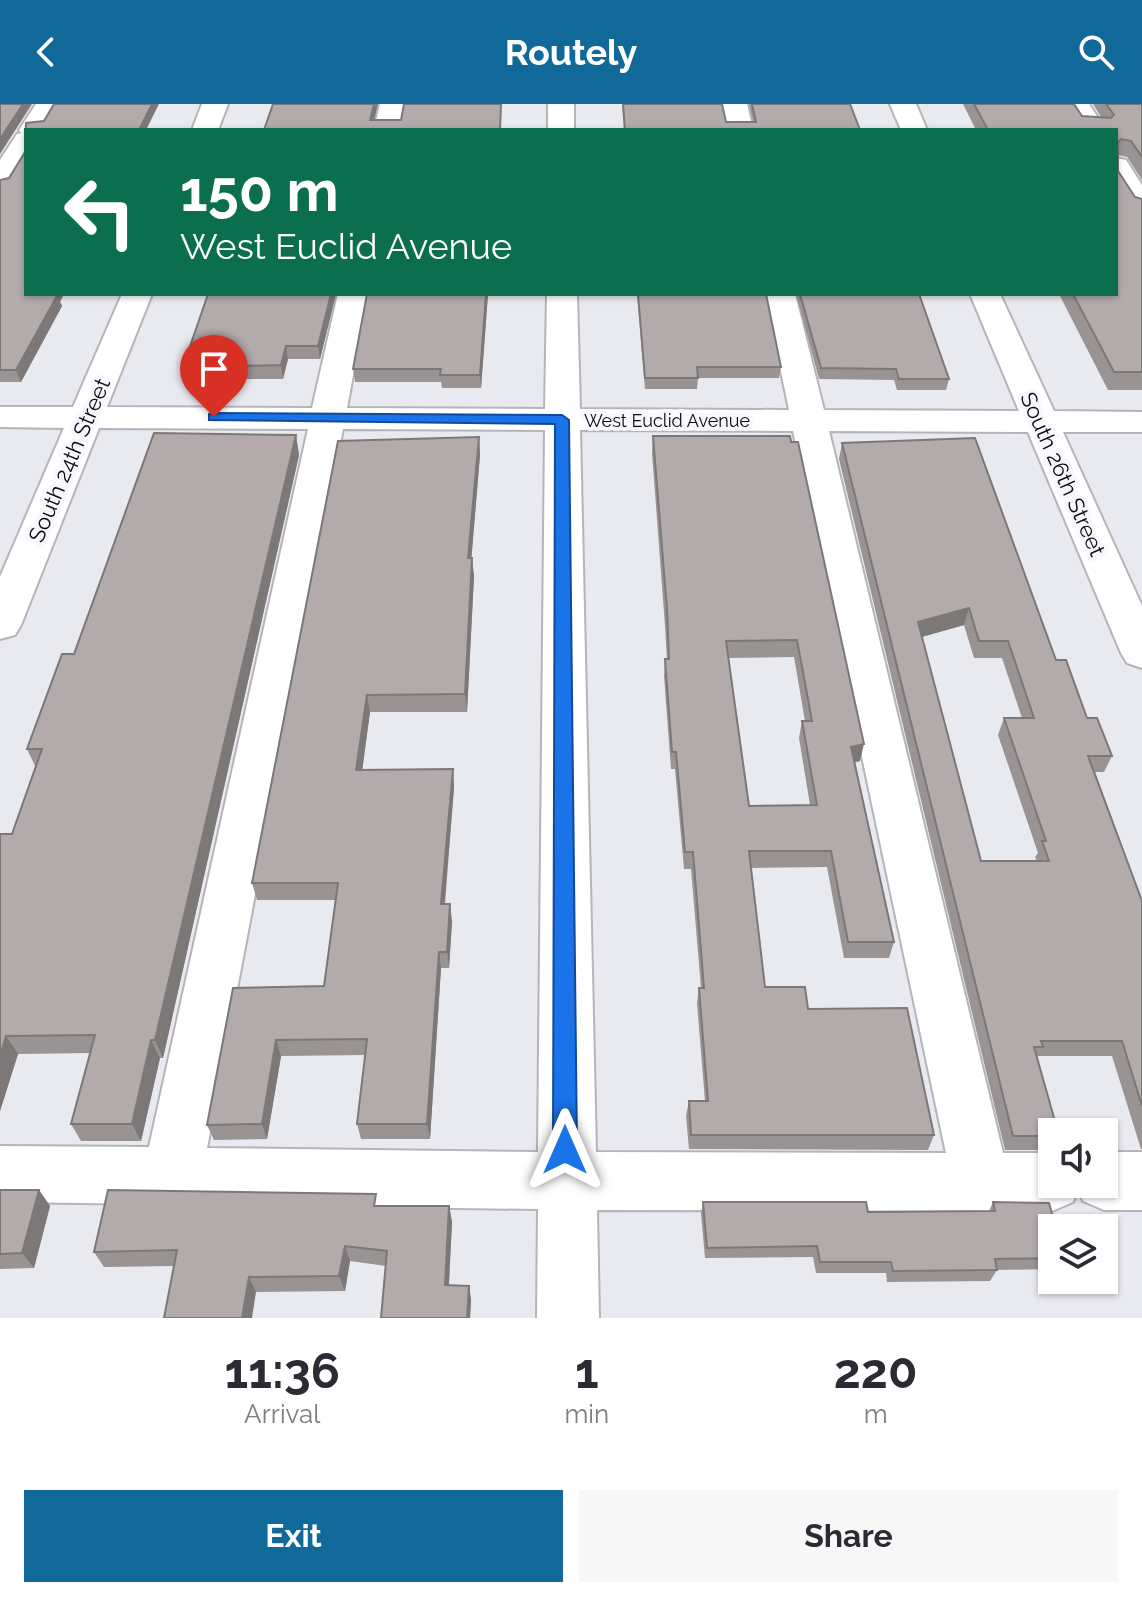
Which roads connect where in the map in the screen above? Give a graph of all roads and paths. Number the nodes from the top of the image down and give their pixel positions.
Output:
1 (49, 104) edge
2 (215, 104) edge
3 (393, 104) edge
4 (561, 104) edge
5 (734, 104) edge
6 (903, 104) edge
7 (1076, 104) edge
8 (33, 128) edge
9 (206, 128) edge
10 (387, 128) edge
11 (561, 128) edge
12 (740, 128) edge
13 (913, 128) edge
14 (1092, 128) edge
15 (24, 143) edge
16 (1118, 169) edge
17 (0, 181) edge
18 (1141, 202) edge
19 (136, 296) edge
20 (353, 296) edge
21 (562, 296) edge
22 (780, 296) edge
23 (986, 296) edge
24 (0, 417) edge
25 (86, 417) junction
26 (327, 417) junction
27 (562, 420) junction
28 (811, 421) junction
29 (1041, 421) junction
30 (1142, 422) edge
31 (0, 625) edge
32 (1142, 653) edge
33 (0, 1174) edge
34 (172, 1176) junction
35 (565, 1181) junction
36 (1118, 1181) edge
37 (1142, 1181) edge
38 (981, 1182) junction
39 (1038, 1182) edge
40 (568, 1318) edge

1 - 8 street
2 - 9 street
3 - 10 street
4 - 11 street
5 - 12 street
6 - 13 street
7 - 14 street
15 - 17 street
16 - 18 street
19 - 25 street, South 24th Street
20 - 26 street
21 - 27 street
22 - 28 street
23 - 29 street, South 26th Street
24 - 25 street, West Euclid Avenue
25 - 26 street, West Euclid Avenue
25 - 31 street, South 24th Street
26 - 27 street, West Euclid Avenue
26 - 34 street
27 - 28 street, West Euclid Avenue
27 - 35 street
28 - 29 street, West Euclid Avenue
28 - 38 street
29 - 30 street, West Euclid Avenue
29 - 32 street, South 26th Street
33 - 34 street
34 - 35 street
35 - 38 street
35 - 40 street
36 - 37 street
38 - 39 street

